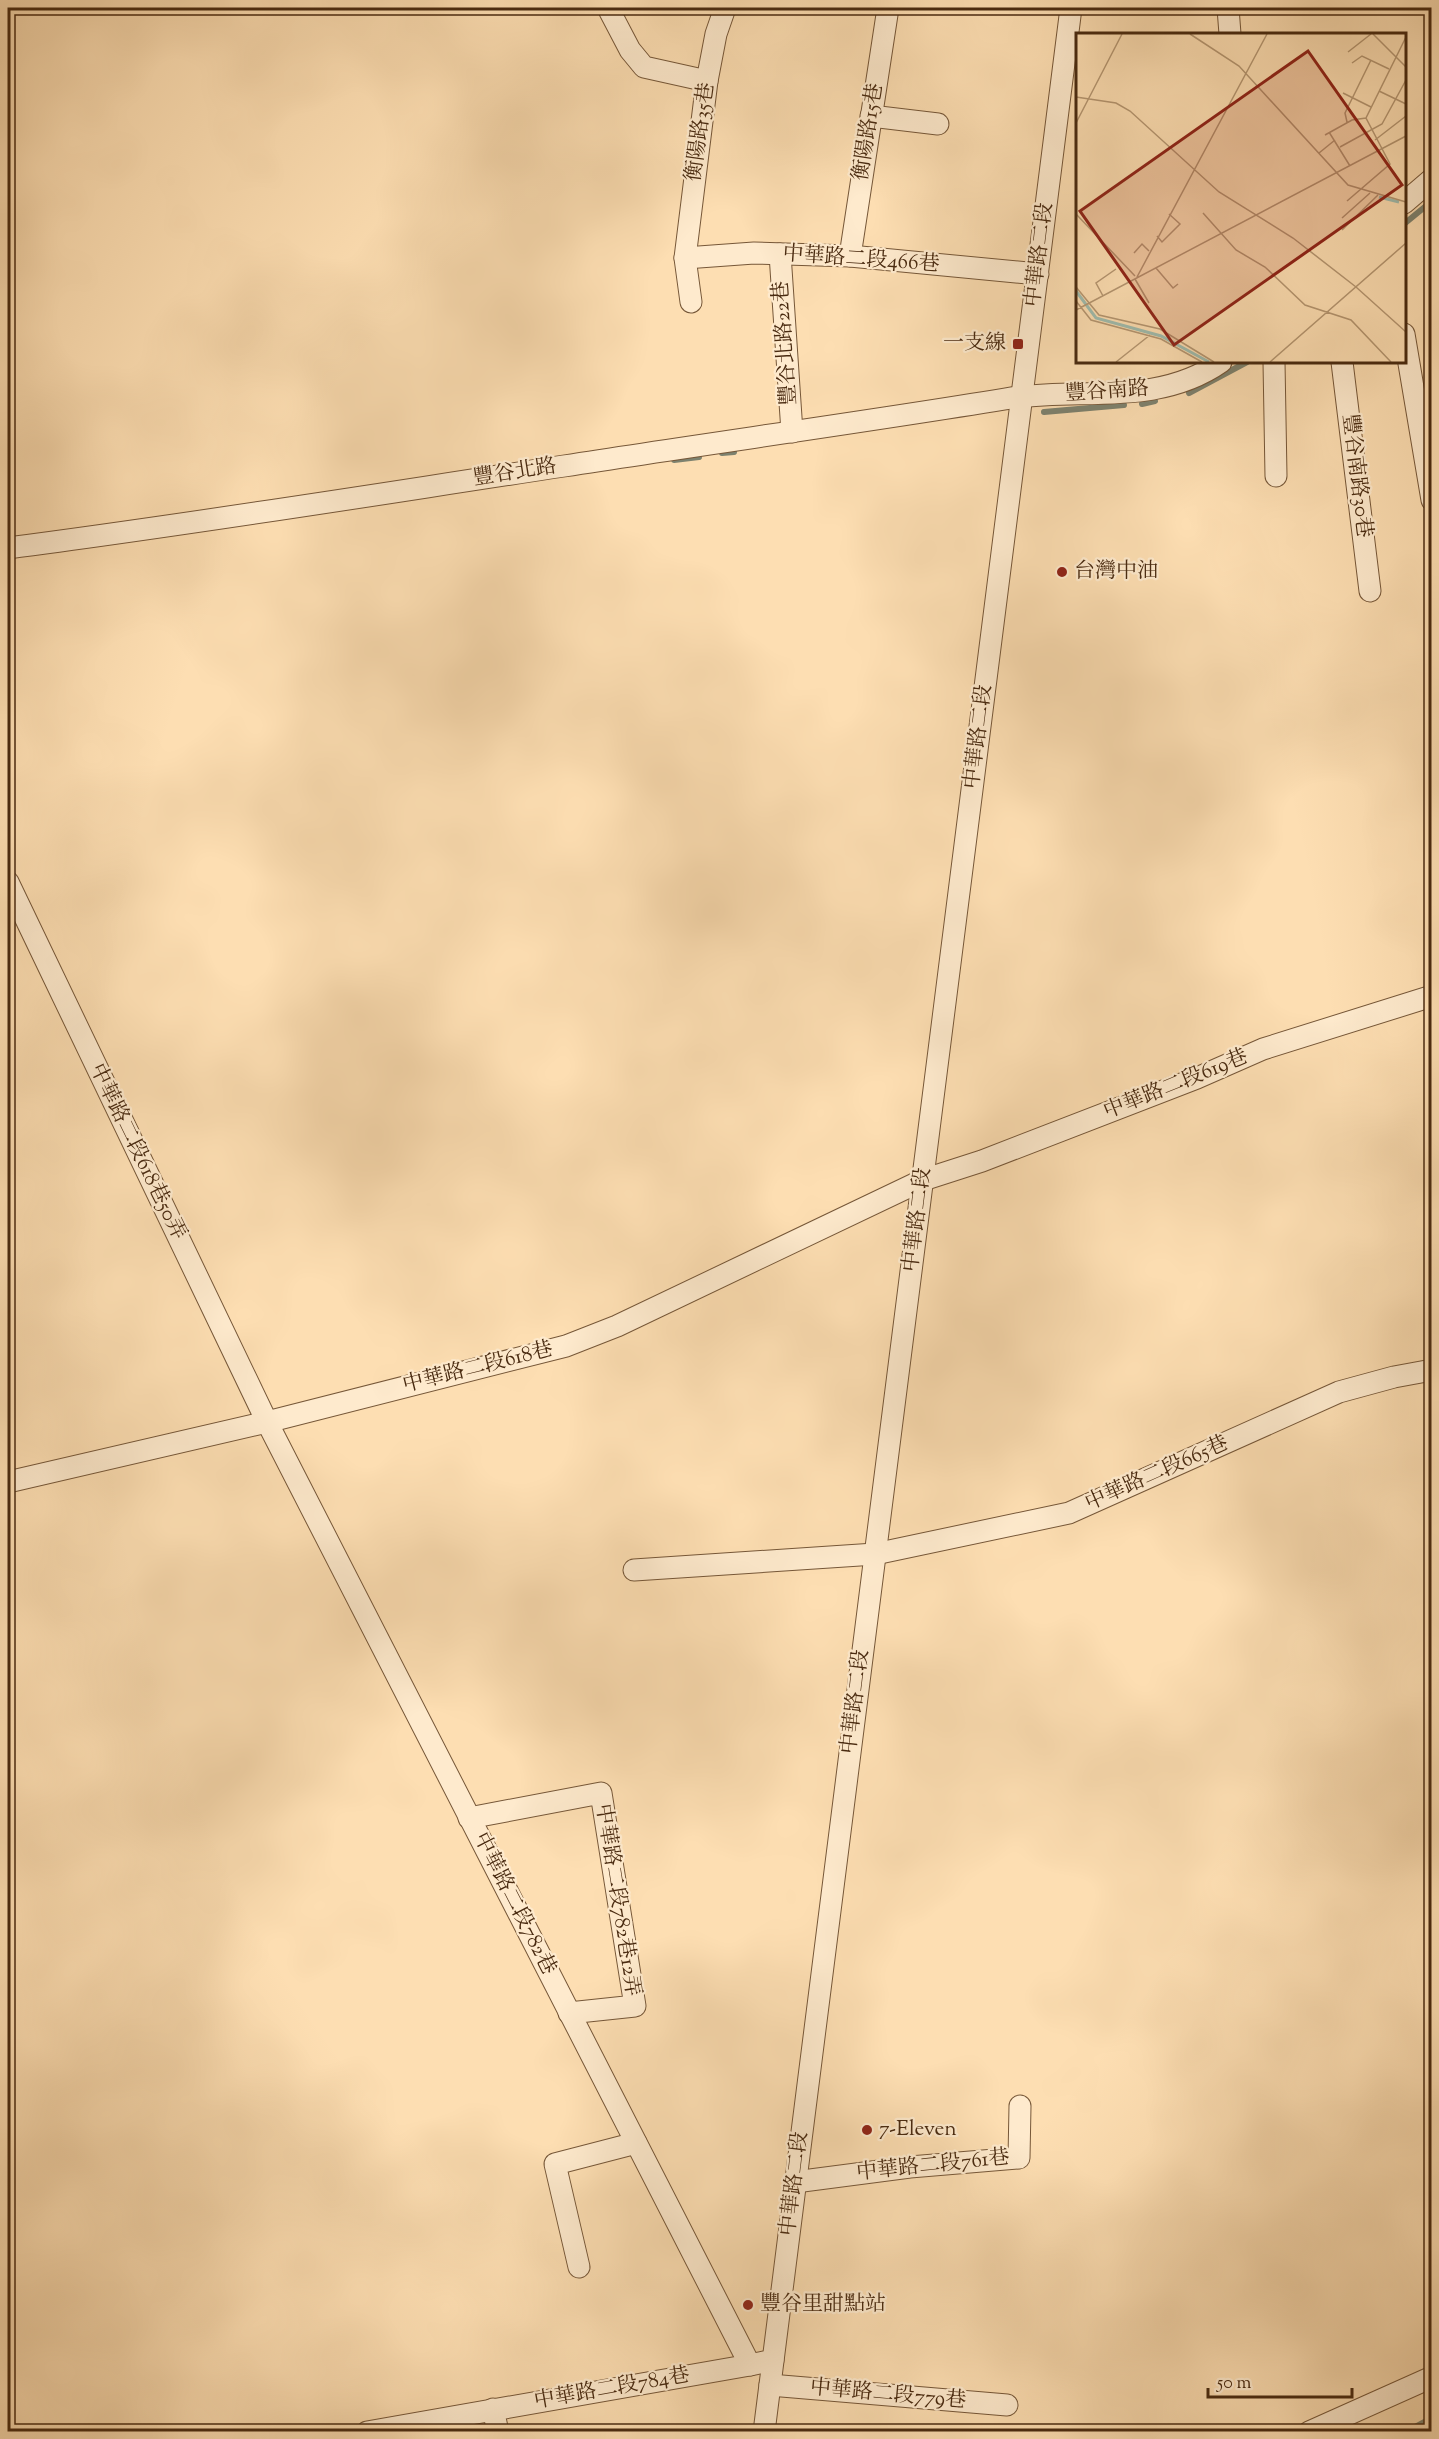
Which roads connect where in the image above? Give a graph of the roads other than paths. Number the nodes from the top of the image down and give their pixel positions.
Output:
1 (608, 8) edge
2 (725, 8) edge
3 (888, 8) edge
4 (1071, 8) edge
5 (1228, 8) edge
6 (1230, 33) edge
7 (707, 81) junction
8 (871, 116) junction
9 (938, 124) dead end
10 (1431, 179) edge
11 (1406, 201) edge
12 (780, 254) junction
13 (850, 256) junction
14 (685, 258) junction
15 (1038, 274) junction
16 (691, 302) dead end
17 (1406, 346) edge
18 (1216, 363) edge
19 (1274, 363) edge
20 (1342, 363) edge
21 (1194, 368) edge
22 (1022, 396) junction
23 (792, 432) junction
24 (1276, 476) dead end
25 (1431, 500) edge
26 (8, 548) edge
27 (1370, 591) dead end
28 (8, 882) edge
29 (1431, 996) edge
30 (923, 1180) junction
31 (1431, 1370) edge
32 (267, 1422) junction
33 (8, 1482) edge
34 (875, 1554) junction
35 (634, 1570) dead end
36 (469, 1818) junction
37 (569, 2013) junction
38 (1020, 2106) dead end
39 (636, 2143) junction
40 (795, 2182) junction
41 (579, 2267) dead end
42 (773, 2360) junction
43 (750, 2365) junction
44 (1431, 2377) edge
45 (770, 2385) junction
46 (1007, 2405) dead end
47 (493, 2409) junction
48 (367, 2432) edge
49 (498, 2432) edge
50 (764, 2432) edge
51 (1309, 2432) edge

1 - 7 street
2 - 7 street, 衡陽路35巷
3 - 8 street, 衡陽路15巷
4 - 15 street, 中華路二段
5 - 6 street
7 - 14 street, 衡陽路35巷
8 - 9 street
8 - 13 street, 衡陽路15巷
10 - 11 street
12 - 13 street, 中華路二段466巷
12 - 14 street, 中華路二段466巷
12 - 23 street, 豐谷北路22巷
13 - 15 street, 中華路二段466巷
14 - 16 street, 衡陽路35巷
15 - 22 street, 中華路二段
17 - 25 street
18 - 21 street, 豐谷南路
19 - 24 street
20 - 27 street, 豐谷南路30巷
21 - 22 street, 豐谷南路
22 - 23 street, 豐谷北路
22 - 30 street, 中華路二段
23 - 26 street, 豐谷北路
28 - 32 street, 中華路二段618巷50弄
29 - 30 street, 中華路二段619巷
30 - 32 street, 中華路二段618巷
30 - 34 street, 中華路二段
31 - 34 street, 中華路二段665巷
32 - 33 street, 中華路二段618巷
32 - 36 street, 中華路二段782巷
34 - 35 street, 中華路二段665巷
34 - 40 street, 中華路二段
36 - 37 street, 中華路二段782巷
36 - 37 street, 中華路二段782巷12弄
37 - 39 street, 中華路二段782巷
38 - 40 street, 中華路二段761巷
39 - 41 street
39 - 43 street, 中華路二段782巷
40 - 42 street, 中華路二段
42 - 43 street
42 - 45 street, 中華路二段
43 - 47 street, 中華路二段784巷
44 - 51 street
45 - 46 street, 中華路二段779巷
45 - 50 street, 中華路二段
47 - 48 street, 中華路二段784巷
47 - 49 street

